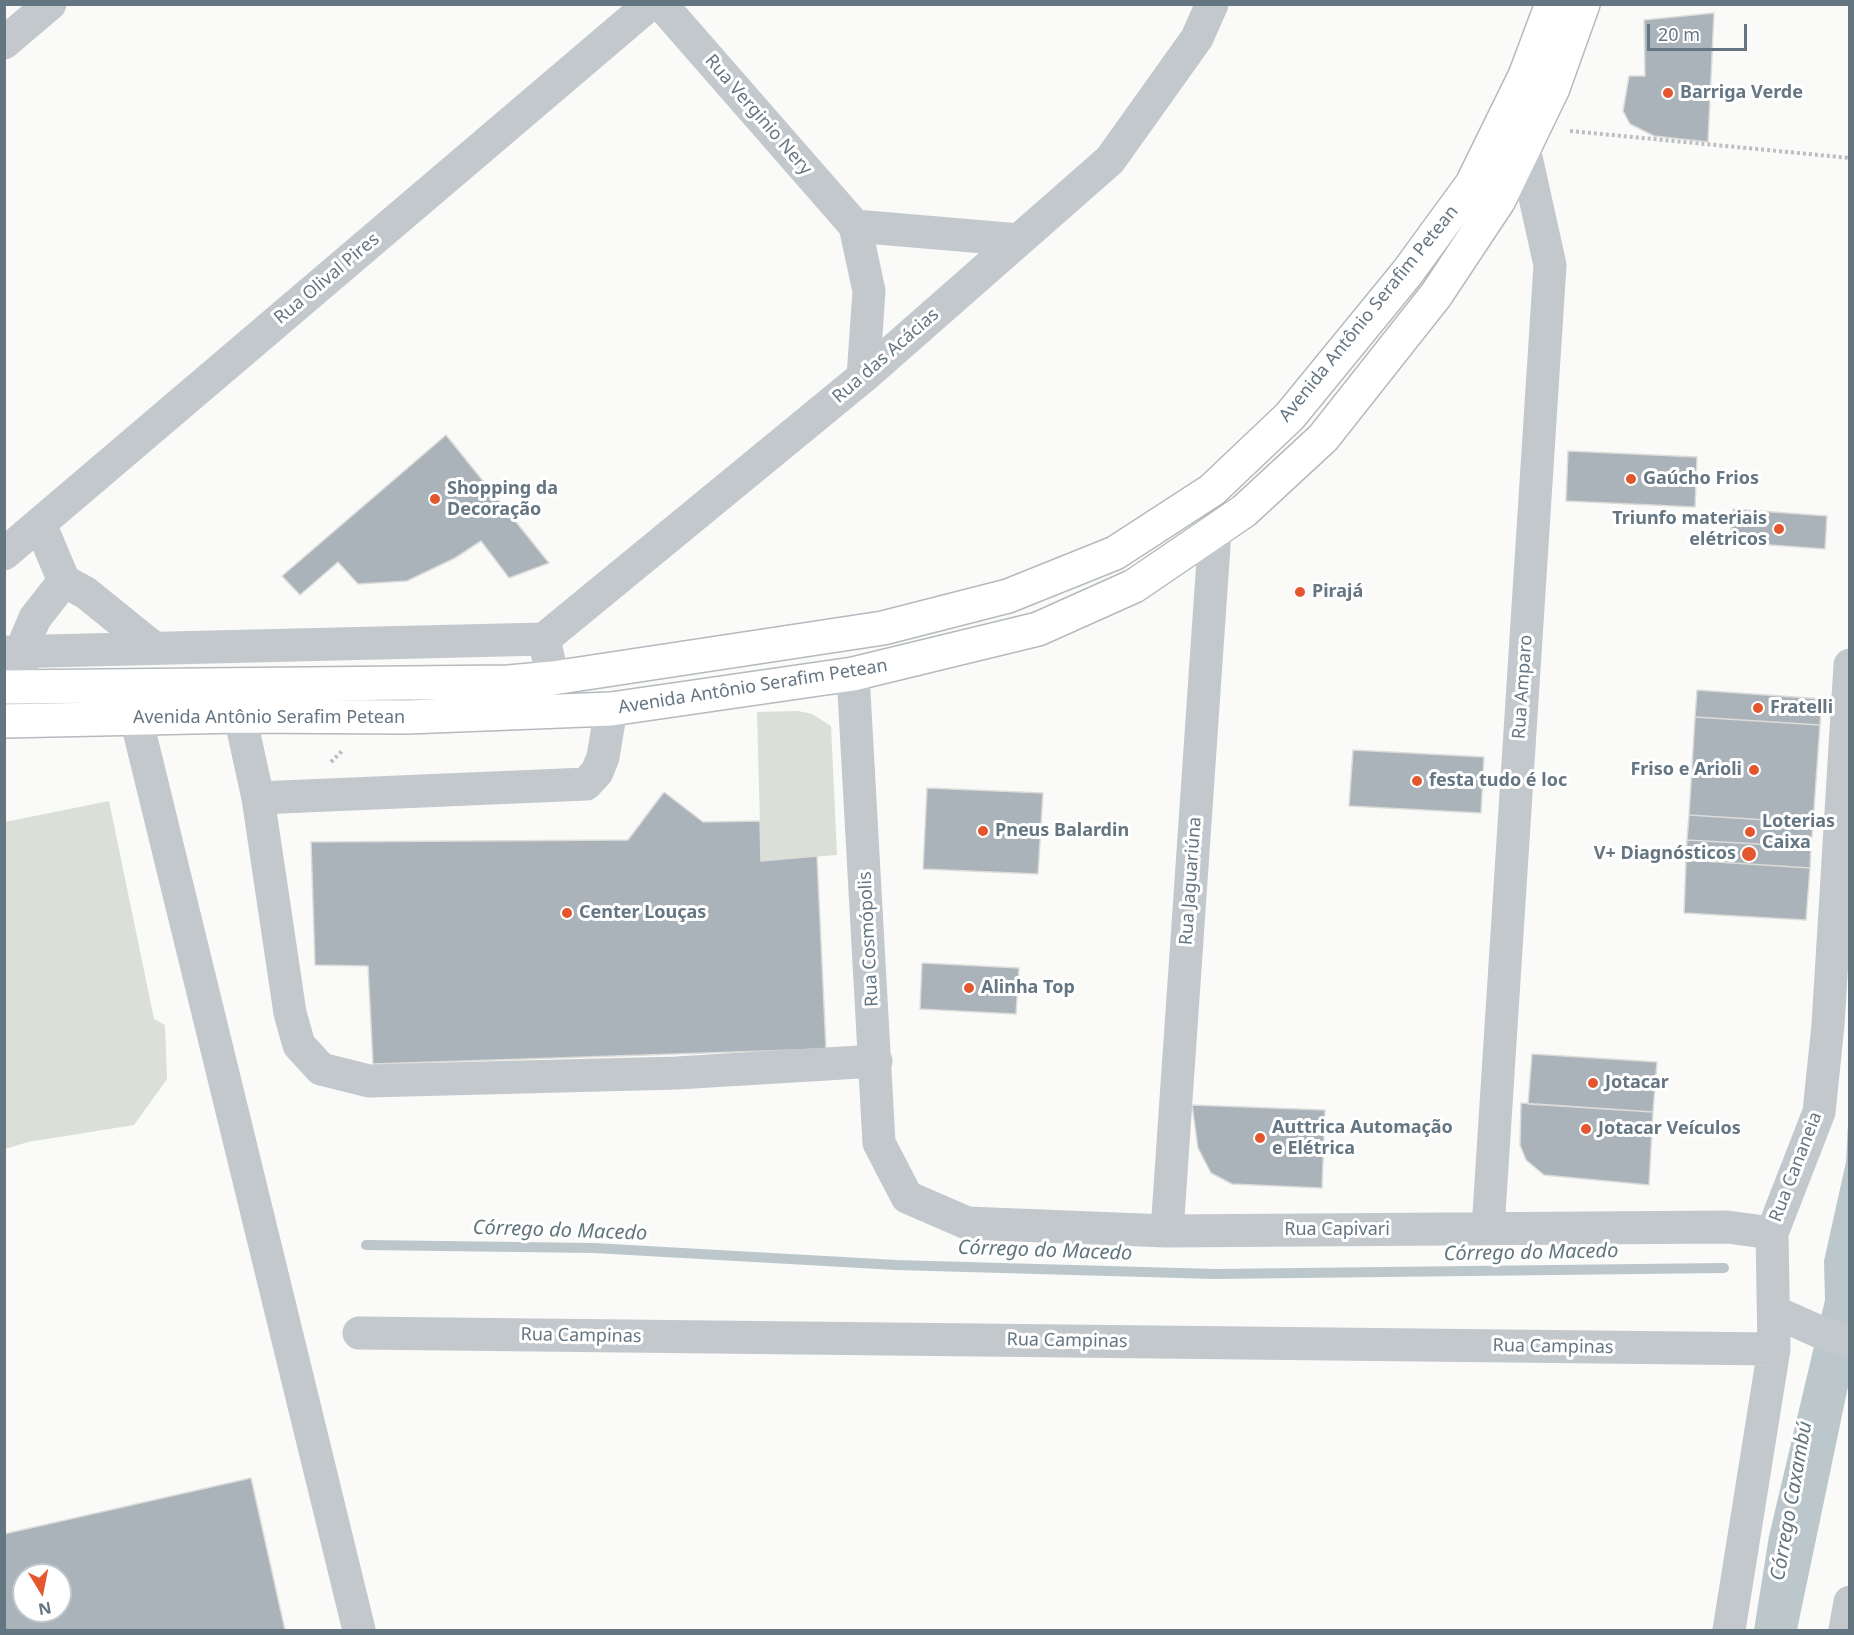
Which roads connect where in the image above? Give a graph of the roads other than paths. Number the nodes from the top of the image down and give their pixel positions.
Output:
1 (50, 4) edge
2 (650, 4) edge
3 (661, 4) edge
4 (1212, 4) edge
5 (1552, 4) edge
6 (1583, 4) edge
7 (4, 43) edge
8 (1529, 138) junction
9 (855, 226) junction
10 (1019, 240) junction
11 (863, 377) junction
12 (40, 524) junction
13 (1215, 531) junction
14 (4, 554) edge
15 (64, 581) junction
16 (544, 639) junction
17 (154, 648) junction
18 (13, 652) edge
19 (1850, 665) edge
20 (853, 674) junction
21 (554, 678) junction
22 (13, 687) edge
23 (611, 709) junction
24 (240, 716) junction
25 (136, 718) junction
26 (15, 721) edge
27 (258, 798) junction
28 (876, 1061) junction
29 (907, 1197) joint
30 (1488, 1229) junction
31 (1167, 1231) junction
32 (1772, 1233) junction
33 (1775, 1312) junction
34 (359, 1333) dead end
35 (1850, 1340) edge
36 (1774, 1349) junction
37 (1850, 1602) edge
38 (359, 1630) edge
39 (1729, 1630) edge
40 (1845, 1630) edge

1 - 7 street
2 - 12 street, Rua Olival Pires
3 - 9 street, Rua Verginio Nery
4 - 10 street, Rua das Acácias
5 - 21 main road, Avenida Antônio Serafim Petean
6 - 8 main road, Avenida Antônio Serafim Petean
8 - 13 main road, Avenida Antônio Serafim Petean
8 - 30 street, Rua Amparo
9 - 10 street
9 - 11 street, Rua Verginio Nery
10 - 11 street, Rua das Acácias
11 - 16 street, Rua das Acácias
12 - 14 street, Rua Olival Pires
12 - 15 street
13 - 20 main road, Avenida Antônio Serafim Petean
13 - 31 street, Rua Jaguariúna
15 - 17 street
15 - 18 street
16 - 17 street
16 - 21 street
17 - 18 street
18 - 22 street
19 - 32 street, Rua Cananeia
20 - 23 main road, Avenida Antônio Serafim Petean
20 - 28 street, Rua Cosmópolis
21 - 22 main road, Avenida Antônio Serafim Petean
22 - 26 street
23 - 24 main road, Avenida Antônio Serafim Petean
23 - 27 street
24 - 25 main road, Avenida Antônio Serafim Petean
24 - 27 street
25 - 26 main road, Avenida Antônio Serafim Petean
25 - 38 street
27 - 28 street
28 - 29 street, Rua Cosmópolis
29 - 31 street, Rua Capivari
30 - 31 street, Rua Capivari
30 - 32 street, Rua Capivari
32 - 33 street, Rua Cananeia
33 - 35 street
33 - 36 street, Rua Cananeia
34 - 36 street, Rua Campinas
36 - 39 street, Rua Cananeia
37 - 40 street

